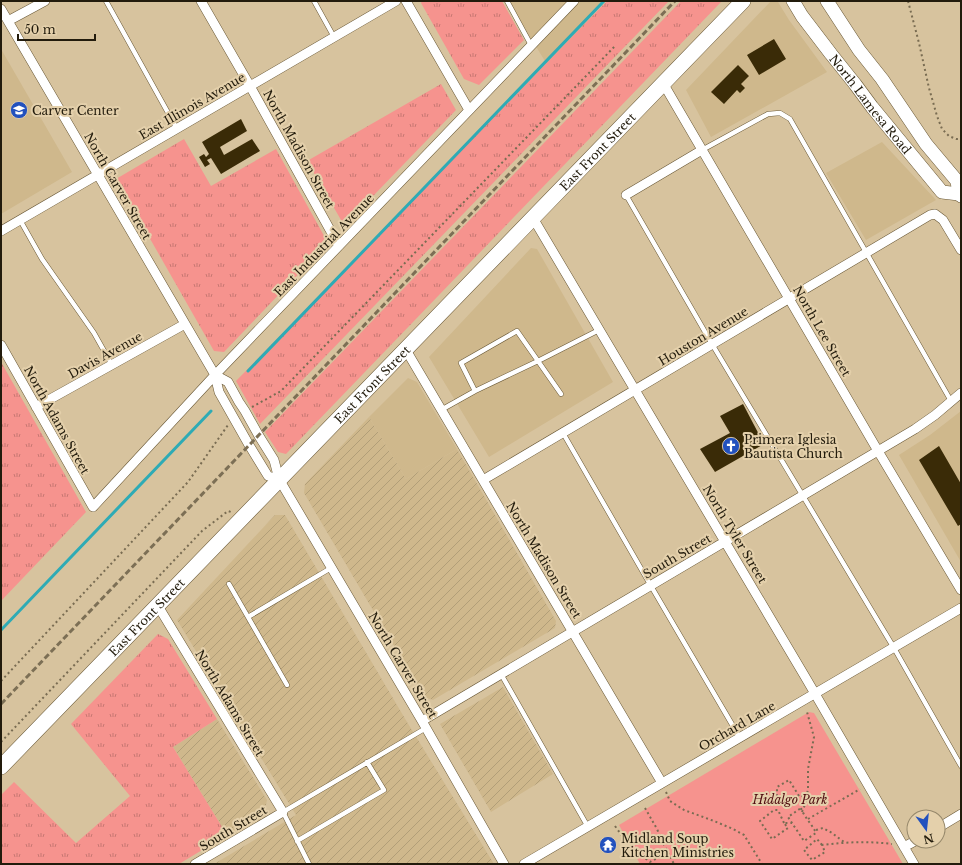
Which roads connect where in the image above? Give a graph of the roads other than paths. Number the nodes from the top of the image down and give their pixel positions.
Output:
1 (44, 1) edge
2 (106, 1) edge
3 (201, 1) edge
4 (314, 1) edge
5 (396, 1) edge
6 (406, 1) edge
7 (507, 1) edge
8 (574, 1) edge
9 (743, 1) edge
10 (793, 1) edge
11 (827, 1) edge
12 (1, 9) edge
13 (8, 22) junction
14 (334, 37) junction
15 (531, 46) junction
16 (663, 83) junction
17 (250, 86) junction
18 (469, 110) junction
19 (177, 129) junction
20 (702, 150) junction
21 (97, 175) junction
22 (626, 195) joint
23 (960, 195) edge
24 (533, 218) junction
25 (20, 220) junction
26 (1, 231) edge
27 (339, 246) junction
28 (961, 250) edge
29 (866, 253) junction
30 (789, 299) junction
31 (185, 324) junction
32 (599, 330) junction
33 (712, 344) junction
34 (1, 345) edge
35 (406, 350) junction
36 (538, 361) junction
37 (112, 365) junction
38 (215, 375) junction
39 (635, 390) junction
40 (475, 391) junction
41 (961, 393) edge
42 (561, 394) dead end
43 (952, 402) junction
44 (36, 407) junction
45 (441, 410) junction
46 (563, 433) junction
47 (878, 451) junction
48 (279, 479) junction
49 (483, 480) junction
50 (803, 496) junction
51 (93, 507) joint
52 (726, 542) junction
53 (331, 568) junction
54 (229, 584) dead end
55 (651, 586) junction
56 (961, 590) edge
57 (158, 606) junction
58 (961, 608) edge
59 (248, 617) junction
60 (573, 632) junction
61 (894, 648) junction
62 (501, 674) junction
63 (287, 686) dead end
64 (815, 694) junction
65 (424, 724) junction
66 (740, 738) junction
67 (367, 762) junction
68 (961, 766) edge
69 (1, 767) edge
70 (661, 784) junction
71 (283, 812) junction
72 (961, 814) edge
73 (946, 823) edge
74 (588, 826) junction
75 (297, 841) junction
76 (904, 846) joint
77 (195, 864) edge
78 (309, 864) edge
79 (504, 864) edge
80 (524, 864) edge
81 (914, 864) edge

1 - 13 street
2 - 19 lane
3 - 17 street, North Madison Street
4 - 14 lane
5 - 14 street, East Illinois Avenue
6 - 18 street
7 - 15 lane
8 - 15 street, East Industrial Avenue
9 - 16 main road, East Front Street
10 - 23 main road, North Lamesa Road
11 - 23 main road, North Lamesa Road
12 - 13 street, North Carver Street
13 - 21 street, North Carver Street
14 - 17 street, East Illinois Avenue
15 - 18 street, East Industrial Avenue
16 - 20 street, North Lee Street
16 - 24 main road, East Front Street
17 - 19 street, East Illinois Avenue
17 - 27 street, North Madison Street
18 - 27 street, East Industrial Avenue
19 - 21 street, East Illinois Avenue
20 - 22 street
20 - 29 lane
20 - 30 street, North Lee Street
21 - 25 street, East Illinois Avenue
21 - 31 street, North Carver Street
22 - 33 lane
24 - 32 street, North Tyler Street
24 - 35 main road, East Front Street
25 - 26 street, East Illinois Avenue
25 - 37 lane
27 - 38 street, East Industrial Avenue
28 - 29 street, Houston Avenue
29 - 30 street, Houston Avenue
29 - 43 lane
30 - 33 street, Houston Avenue
30 - 47 street, North Lee Street
31 - 37 street, Davis Avenue
31 - 38 street, North Carver Street
32 - 36 lane
32 - 39 street, North Tyler Street
33 - 39 street, Houston Avenue
33 - 50 lane
34 - 44 street, North Adams Street
35 - 45 street, North Madison Street
35 - 48 main road, East Front Street
36 - 40 lane
36 - 40 lane
36 - 42 lane
37 - 44 street, Davis Avenue
38 - 48 street, North Carver Street
38 - 48 street, North Carver Street
38 - 51 street, East Industrial Avenue
39 - 46 street, Houston Avenue
39 - 52 street, North Tyler Street
40 - 45 lane
41 - 43 street, South Street
43 - 47 street, South Street
44 - 51 street, North Adams Street
45 - 49 street, North Madison Street
46 - 49 street, Houston Avenue
46 - 55 lane
47 - 50 street, South Street
47 - 56 street, North Lee Street
48 - 53 street, North Carver Street
48 - 57 main road, East Front Street
49 - 60 street, North Madison Street
50 - 52 street, South Street
50 - 61 lane
52 - 55 street, South Street
52 - 64 street, North Tyler Street
53 - 59 lane
53 - 65 street, North Carver Street
54 - 59 lane
55 - 60 street, South Street
55 - 66 lane
57 - 69 main road, East Front Street
57 - 71 street, North Adams Street
58 - 61 street, Orchard Lane
59 - 63 lane
60 - 62 street, South Street
60 - 70 street, North Madison Street
61 - 64 street, Orchard Lane
61 - 68 lane
62 - 65 street, South Street
62 - 74 lane
64 - 66 street, Orchard Lane
64 - 76 street, North Tyler Street
65 - 67 lane
65 - 79 street, North Carver Street
66 - 70 street, Orchard Lane
67 - 71 lane
67 - 75 lane
70 - 74 street, Orchard Lane
71 - 75 lane
71 - 77 street, South Street
72 - 73 street
74 - 80 street, Orchard Lane
75 - 78 lane
76 - 81 street, North Tyler Street

